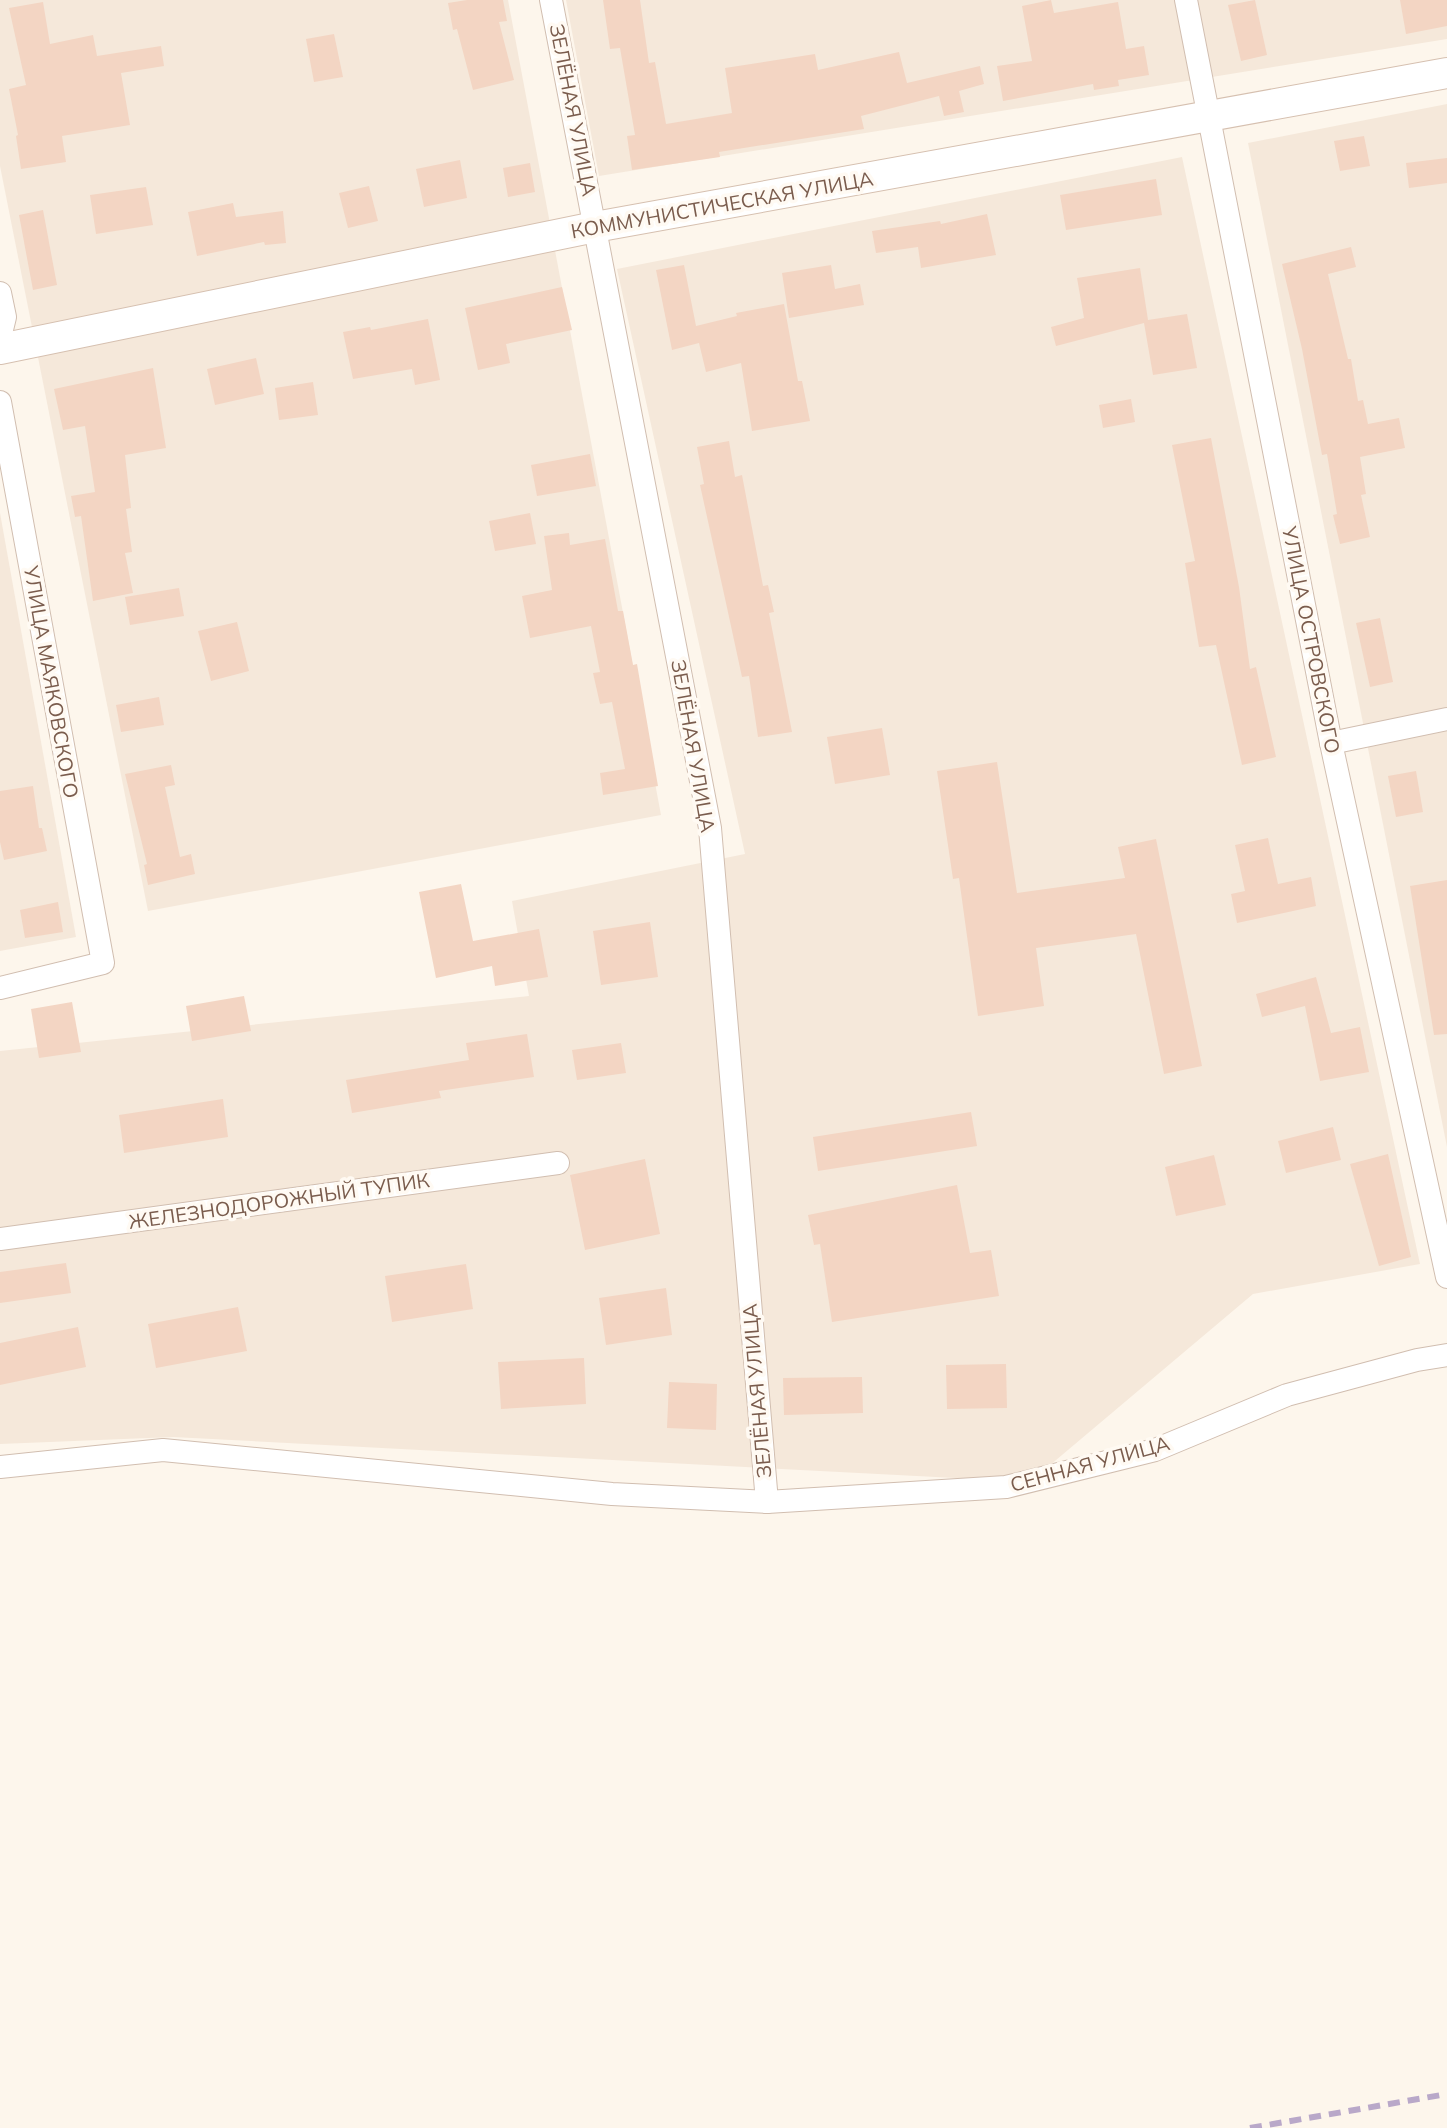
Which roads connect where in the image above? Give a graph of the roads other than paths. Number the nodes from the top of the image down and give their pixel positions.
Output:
1 (551, 0) edge
2 (1186, 0) edge
3 (1447, 73) edge
4 (1210, 117) junction
5 (595, 227) junction
6 (0, 293) edge
7 (0, 338) edge
8 (0, 349) edge
9 (0, 402) edge
10 (1447, 719) edge
11 (1331, 743) junction
12 (0, 988) edge
13 (558, 1163) dead end
14 (0, 1239) edge
15 (1447, 1277) edge
16 (1447, 1355) edge
17 (0, 1467) edge
18 (767, 1502) junction

1 - 5 street, ЗЕЛЁНАЯ УЛИЦА
2 - 4 street, УЛИЦА ОСТРОВСКОГО
3 - 4 street, КОММУНИСТИЧЕСКАЯ УЛИЦА
4 - 5 street, КОММУНИСТИЧЕСКАЯ УЛИЦА
4 - 11 street, УЛИЦА ОСТРОВСКОГО
5 - 8 street, КОММУНИСТИЧЕСКАЯ УЛИЦА
5 - 18 street, ЗЕЛЁНАЯ УЛИЦА
6 - 7 street
9 - 12 street, УЛИЦА МАЯКОВСКОГО
10 - 11 street
11 - 15 street, УЛИЦА ОСТРОВСКОГО
13 - 14 street, ЖЕЛЕЗНОДОРОЖНЫЙ ТУПИК
16 - 18 street, СЕННАЯ УЛИЦА
17 - 18 street, СЕННАЯ УЛИЦА

